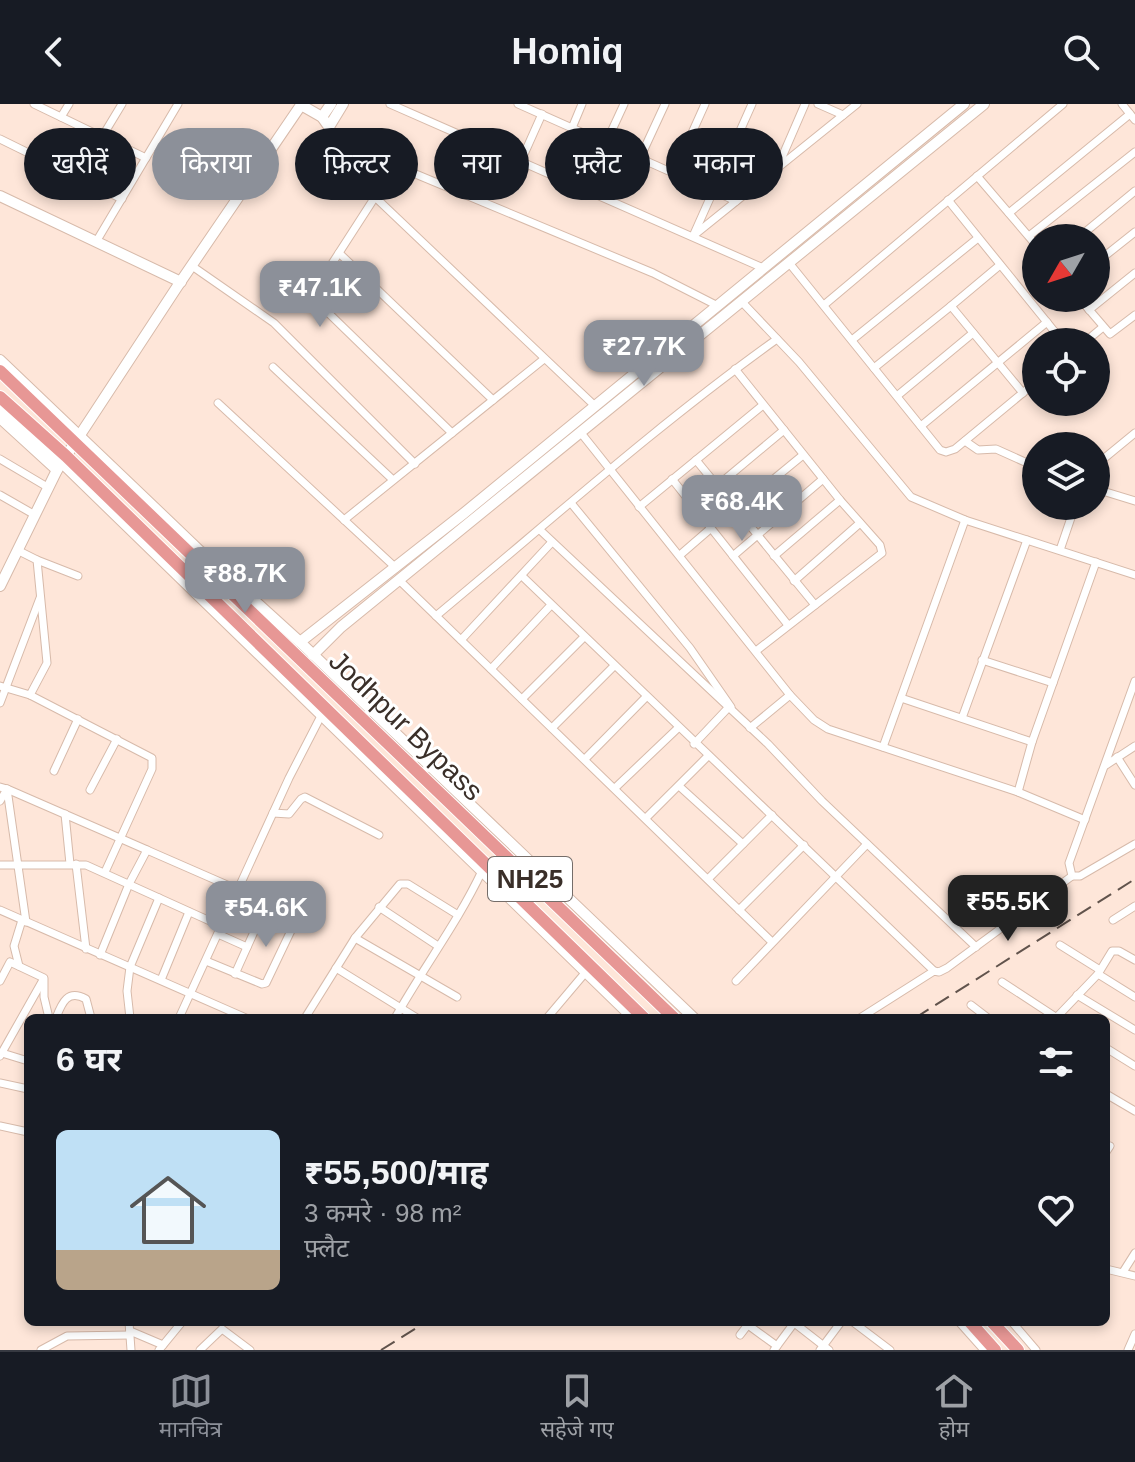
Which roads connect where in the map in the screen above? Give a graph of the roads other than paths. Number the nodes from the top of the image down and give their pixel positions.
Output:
1 (34, 104) edge
2 (69, 104) edge
3 (122, 104) edge
4 (178, 104) edge
5 (301, 104) edge
6 (331, 104) edge
7 (343, 104) edge
8 (390, 104) edge
9 (417, 104) edge
10 (518, 104) edge
11 (542, 104) edge
12 (582, 104) edge
13 (624, 104) edge
14 (665, 104) edge
15 (705, 104) edge
16 (752, 104) edge
17 (805, 104) edge
18 (818, 104) edge
19 (964, 104) edge
20 (984, 104) edge
21 (1063, 104) edge
22 (1122, 104) edge
23 (850, 108) edge
24 (413, 114) junction
25 (540, 114) junction
26 (61, 117) junction
27 (322, 117) junction
28 (1132, 117) edge
29 (329, 127) joint
30 (84, 128) edge
31 (107, 128) edge
32 (445, 128) edge
33 (572, 128) joint
34 (613, 128) edge
35 (694, 128) edge
36 (741, 128) edge
37 (650, 136) edge
38 (0, 139) edge
39 (529, 141) edge
40 (24, 151) edge
41 (1135, 152) edge
42 (136, 153) edge
43 (783, 154) edge
44 (146, 158) junction
45 (783, 163) edge
46 (529, 164) edge
47 (418, 173) edge
48 (136, 175) edge
49 (977, 176) junction
50 (1135, 191) edge
51 (0, 199) edge
52 (121, 200) edge
53 (373, 200) edge
54 (378, 200) edge
55 (709, 200) edge
56 (948, 200) junction
57 (736, 201) edge
58 (1009, 213) junction
59 (1044, 224) edge
60 (1095, 224) edge
61 (1022, 228) edge
62 (1135, 232) edge
63 (693, 236) junction
64 (978, 238) junction
65 (96, 242) junction
66 (1110, 252) edge
67 (339, 253) junction
68 (790, 264) junction
69 (1000, 265) junction
70 (192, 266) junction
71 (763, 268) junction
72 (1135, 273) edge
73 (179, 284) junction
74 (1110, 293) edge
75 (742, 302) junction
76 (716, 305) junction
77 (824, 305) junction
78 (951, 306) junction
79 (1091, 312) edge
80 (1135, 315) edge
81 (1047, 322) junction
82 (1103, 327) joint
83 (1052, 328) edge
84 (973, 333) junction
85 (777, 339) junction
86 (852, 340) junction
87 (544, 359) junction
88 (0, 360) edge
89 (997, 363) junction
90 (273, 367) dead end
91 (874, 368) junction
92 (735, 369) junction
93 (0, 371) edge
94 (1022, 392) edge
95 (1022, 394) edge
96 (897, 396) junction
97 (0, 397) edge
98 (493, 400) junction
99 (218, 403) dead end
100 (763, 405) junction
101 (595, 406) junction
102 (0, 408) edge
103 (0, 418) edge
104 (921, 426) junction
105 (784, 430) junction
106 (452, 433) junction
107 (581, 433) junction
108 (1135, 433) edge
109 (78, 438) junction
110 (965, 441) junction
111 (1110, 454) edge
112 (803, 455) junction
113 (0, 459) edge
114 (696, 460) junction
115 (1022, 461) edge
116 (62, 463) junction
117 (415, 464) junction
118 (611, 469) junction
119 (392, 479) junction
120 (672, 479) junction
121 (823, 479) junction
122 (717, 486) junction
123 (49, 488) junction
124 (1110, 493) edge
125 (0, 495) edge
126 (840, 500) junction
127 (1135, 501) edge
128 (571, 503) junction
129 (639, 507) junction
130 (736, 510) junction
131 (35, 515) junction
132 (344, 520) junction
133 (965, 520) junction
134 (1070, 520) edge
135 (860, 523) junction
136 (710, 529) junction
137 (540, 530) junction
138 (756, 535) junction
139 (1027, 540) junction
140 (552, 542) junction
141 (17, 550) junction
142 (1060, 550) junction
143 (680, 555) junction
144 (733, 556) junction
145 (774, 556) junction
146 (37, 560) junction
147 (1096, 562) junction
148 (396, 568) junction
149 (1135, 575) edge
150 (78, 576) dead end
151 (522, 576) junction
152 (399, 580) junction
153 (794, 581) junction
154 (0, 585) edge
155 (40, 598) junction
156 (551, 605) junction
157 (815, 605) junction
158 (436, 616) junction
159 (788, 625) junction
160 (584, 637) junction
161 (461, 640) junction
162 (300, 642) junction
163 (756, 651) junction
164 (313, 655) junction
165 (982, 660) junction
166 (614, 666) junction
167 (491, 669) junction
168 (1135, 682) edge
169 (1053, 683) junction
170 (3, 687) edge
171 (30, 695) junction
172 (790, 695) junction
173 (646, 697) junction
174 (901, 698) junction
175 (522, 699) junction
176 (0, 703) edge
177 (728, 708) junction
178 (322, 714) junction
179 (740, 718) junction
180 (962, 718) junction
181 (78, 719) junction
182 (552, 728) junction
183 (678, 728) junction
184 (750, 728) junction
185 (117, 739) junction
186 (1032, 742) junction
187 (694, 744) junction
188 (1135, 746) edge
189 (883, 747) junction
190 (708, 756) junction
191 (1117, 757) junction
192 (585, 759) junction
193 (1104, 766) junction
194 (54, 771) dead end
195 (1135, 785) edge
196 (679, 786) junction
197 (3, 788) edge
198 (615, 788) junction
199 (90, 790) dead end
200 (1018, 792) junction
201 (0, 801) edge
202 (273, 813) junction
203 (65, 814) junction
204 (772, 815) junction
205 (646, 818) junction
206 (1085, 820) junction
207 (379, 835) dead end
208 (121, 838) junction
209 (743, 844) junction
210 (867, 844) junction
211 (1135, 844) edge
212 (804, 845) junction
213 (147, 850) junction
214 (73, 864) junction
215 (0, 865) edge
216 (18, 867) junction
217 (482, 871) junction
218 (105, 872) junction
219 (837, 875) junction
220 (1072, 876) junction
221 (708, 879) junction
222 (129, 884) junction
223 (238, 890) junction
224 (159, 898) junction
225 (311, 899) dead end
226 (267, 903) junction
227 (1135, 906) edge
228 (379, 907) junction
229 (0, 910) edge
230 (739, 910) junction
231 (189, 912) junction
232 (458, 915) junction
233 (298, 916) junction
234 (1113, 920) dead end
235 (24, 921) junction
236 (220, 930) junction
237 (355, 938) junction
238 (772, 942) junction
239 (1060, 945) dead end
240 (438, 946) junction
241 (247, 947) junction
242 (976, 947) junction
243 (86, 949) junction
244 (100, 955) junction
245 (0, 958) edge
246 (1135, 960) edge
247 (206, 961) junction
248 (10, 962) junction
249 (19, 966) junction
250 (130, 967) junction
251 (336, 968) junction
252 (934, 971) junction
253 (1099, 972) junction
254 (585, 973) junction
255 (235, 974) junction
256 (419, 975) junction
257 (44, 978) junction
258 (161, 980) junction
259 (0, 981) edge
260 (736, 981) dead end
261 (1002, 982) dead end
262 (191, 993) junction
263 (1077, 995) junction
264 (457, 997) dead end
265 (1135, 997) edge
266 (971, 1005) dead end
267 (401, 1008) junction
268 (48, 1014) edge
269 (57, 1014) edge
270 (90, 1014) edge
271 (130, 1014) edge
272 (181, 1014) edge
273 (237, 1014) edge
274 (307, 1014) edge
275 (397, 1014) edge
276 (411, 1014) edge
277 (550, 1014) edge
278 (629, 1014) edge
279 (640, 1014) edge
280 (670, 1014) edge
281 (690, 1014) edge
282 (866, 1014) edge
283 (983, 1014) edge
284 (1050, 1014) edge
285 (1060, 1014) edge
286 (1108, 1014) edge
287 (1110, 1015) edge
288 (1135, 1030) edge
289 (1110, 1050) edge
290 (1, 1055) edge
291 (24, 1060) edge
292 (1135, 1066) edge
293 (0, 1083) edge
294 (24, 1088) edge
295 (1110, 1096) edge
296 (1135, 1111) edge
297 (0, 1126) edge
298 (24, 1131) edge
299 (1135, 1253) edge
300 (1110, 1270) edge
301 (1123, 1272) junction
302 (1135, 1276) edge
303 (179, 1326) edge
304 (747, 1326) edge
305 (752, 1326) edge
306 (790, 1326) edge
307 (798, 1326) edge
308 (838, 1326) edge
309 (858, 1326) edge
310 (963, 1326) edge
311 (974, 1326) edge
312 (996, 1326) edge
313 (1015, 1326) edge
314 (130, 1329) edge
315 (1135, 1334) edge
316 (740, 1335) dead end
317 (161, 1347) edge
318 (776, 1348) edge
319 (824, 1348) edge
320 (41, 1350) edge
321 (131, 1350) edge
322 (200, 1350) edge
323 (250, 1350) edge
324 (890, 1350) edge
325 (984, 1350) edge
326 (995, 1350) edge
327 (1018, 1350) edge
328 (1036, 1350) edge
329 (1128, 1350) edge

1 - 26 street
2 - 26 street
3 - 31 street
4 - 44 street
5 - 27 street
5 - 70 street
6 - 27 street
7 - 29 street
8 - 24 street
9 - 24 street
10 - 25 street
11 - 25 street
12 - 33 street
13 - 34 street
14 - 37 street
15 - 35 street
16 - 36 street
17 - 43 street
18 - 23 street
19 - 71 street
20 - 68 street
21 - 49 street
22 - 28 street
23 - 45 street
24 - 32 street
25 - 33 street
25 - 39 street
26 - 30 street
27 - 29 street
28 - 58 street
38 - 40 street
41 - 59 street
42 - 44 street
44 - 48 street
46 - 63 street
47 - 76 street
49 - 56 street
49 - 58 street
50 - 60 street
51 - 65 street
51 - 73 street
52 - 65 street
53 - 67 street
54 - 87 street
55 - 63 street
56 - 64 street
56 - 77 street
57 - 63 street
58 - 61 street
62 - 66 street
63 - 71 street
64 - 69 street
64 - 86 street
65 - 73 street
67 - 98 street
67 - 106 street
68 - 75 street
68 - 77 street
69 - 78 street
69 - 81 street
70 - 73 street
70 - 117 street
71 - 76 street
72 - 74 street
73 - 109 street
75 - 85 street
75 - 107 street
76 - 101 street
77 - 86 street
78 - 84 street
78 - 91 street
79 - 82 street
80 - 82 street
81 - 83 street
81 - 89 street
84 - 89 street
84 - 96 street
85 - 92 street
85 - 133 street
86 - 91 street
87 - 98 street
87 - 101 street
88 - 109 street
89 - 94 street
89 - 104 street
90 - 119 street
91 - 96 street
92 - 100 street
92 - 118 street
93 - 109 highway, Jodhpur Bypass / NH25
95 - 110 street
96 - 104 street
97 - 116 highway
98 - 106 street
99 - 132 street
100 - 105 street
100 - 114 street
101 - 148 street
102 - 116 street
103 - 116 street
104 - 110 street
105 - 112 street
105 - 122 street
106 - 117 street
107 - 118 street
107 - 152 street
108 - 111 street
109 - 116 street
109 - 162 street
109 - 280 highway, Jodhpur Bypass / NH25
110 - 115 street
112 - 121 street
112 - 130 street
113 - 123 street
114 - 120 street
114 - 122 street
116 - 123 street
116 - 178 street
116 - 279 highway
117 - 119 street
118 - 128 street
118 - 129 street
119 - 132 street
120 - 129 street
120 - 136 street
121 - 126 street
121 - 138 street
122 - 130 street
123 - 131 street
124 - 127 street
125 - 131 street
126 - 135 street
126 - 145 street
128 - 137 street
128 - 179 street
129 - 143 street
130 - 138 street
131 - 141 street
132 - 148 street
133 - 139 street
133 - 174 street
134 - 142 street
135 - 153 street
135 - 157 street
136 - 143 street
136 - 144 street
137 - 140 street
137 - 158 street
138 - 144 street
138 - 145 street
139 - 142 street
139 - 165 street
140 - 151 street
140 - 177 street
141 - 146 street
141 - 154 street
142 - 147 street
143 - 163 street
144 - 159 street
145 - 153 street
146 - 150 street
146 - 155 street
147 - 149 street
147 - 169 street
148 - 162 street
151 - 156 street
151 - 161 street
152 - 158 street
152 - 164 street
153 - 157 street
155 - 170 street
155 - 171 street
156 - 160 street
156 - 167 street
157 - 159 street
158 - 161 street
159 - 163 street
160 - 166 street
160 - 175 street
161 - 167 street
162 - 164 street
163 - 172 street
164 - 281 street
165 - 169 street
165 - 180 street
166 - 173 street
166 - 182 street
167 - 175 street
168 - 193 street
169 - 186 street
170 - 171 street
170 - 176 street
171 - 181 street
172 - 184 street
172 - 189 street
173 - 183 street
173 - 192 street
174 - 180 street
174 - 189 street
175 - 182 street
177 - 179 street
177 - 187 street
178 - 202 street
178 - 217 street
179 - 184 street
180 - 186 street
181 - 185 street
181 - 194 street
182 - 192 street
183 - 187 street
183 - 198 street
184 - 210 street
185 - 199 street
185 - 208 street
186 - 200 street
187 - 190 street
188 - 191 street
189 - 200 street
190 - 196 street
190 - 204 street
191 - 193 street
191 - 195 street
192 - 198 street
193 - 206 street
196 - 205 street
196 - 209 street
197 - 201 street
197 - 203 street
197 - 216 street
198 - 205 street
200 - 206 street
202 - 207 street
202 - 223 street
203 - 208 street
203 - 214 street
204 - 209 street
204 - 212 street
205 - 221 street
206 - 220 street
208 - 213 street
208 - 218 street
209 - 221 street
210 - 219 street
210 - 242 street
211 - 220 street
212 - 219 street
212 - 230 street
213 - 222 street
213 - 223 street
214 - 216 street
214 - 218 street
214 - 243 street
215 - 216 street
216 - 235 street
217 - 232 street
217 - 254 street
218 - 222 street
219 - 238 street
219 - 252 street
220 - 242 street
221 - 230 street
222 - 224 street
222 - 244 street
223 - 226 street
223 - 236 street
224 - 231 street
224 - 250 street
225 - 233 street
226 - 233 street
226 - 241 street
227 - 234 street
228 - 232 street
228 - 237 street
228 - 240 street
229 - 235 street
230 - 238 street
231 - 236 street
231 - 258 street
232 - 240 street
233 - 255 street
235 - 243 street
235 - 249 street
236 - 241 street
236 - 247 street
237 - 251 street
237 - 256 street
238 - 260 street
239 - 253 street
240 - 256 street
241 - 255 street
242 - 252 street
243 - 244 street
244 - 250 street
245 - 248 street
246 - 253 street
247 - 255 street
247 - 262 street
248 - 249 street
248 - 259 street
249 - 257 street
250 - 258 street
250 - 271 street
251 - 267 street
251 - 274 street
252 - 282 street
253 - 263 street
253 - 265 street
254 - 277 street
254 - 278 street
256 - 264 street
256 - 267 street
257 - 268 street
257 - 290 street
258 - 262 street
261 - 284 street
262 - 272 street
262 - 273 street
263 - 285 street
263 - 286 street
266 - 283 street
267 - 275 street
267 - 276 street
269 - 270 street
287 - 288 street
289 - 292 street
290 - 291 street
293 - 294 street
295 - 296 street
297 - 298 street
299 - 301 street
300 - 301 street
301 - 302 street
303 - 317 street
304 - 316 street
305 - 318 street
306 - 318 street
307 - 319 street
308 - 319 street
309 - 324 street
310 - 325 street
311 - 326 highway
312 - 327 highway
313 - 328 street
314 - 317 street
314 - 320 street
314 - 321 street
315 - 329 street
322 - 323 street

